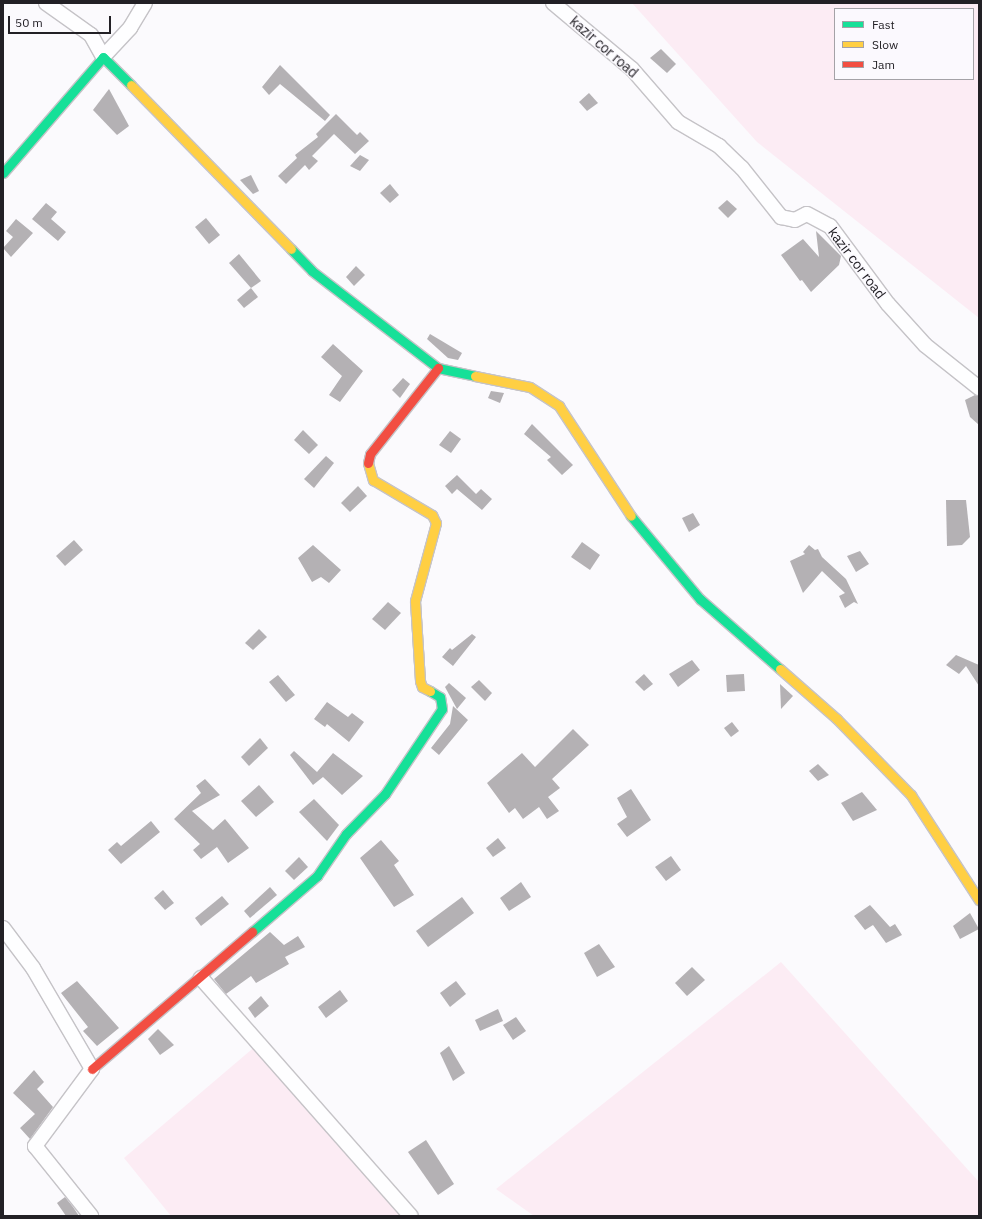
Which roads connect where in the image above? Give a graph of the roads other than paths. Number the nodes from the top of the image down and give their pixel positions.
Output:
1 (46, 3) edge
2 (145, 3) edge
3 (553, 3) edge
4 (103, 57) junction
5 (3, 173) edge
6 (438, 368) junction
7 (979, 388) edge
8 (979, 900) edge
9 (3, 928) edge
10 (200, 978) junction
11 (92, 1069) junction
12 (91, 1216) edge
13 (411, 1216) edge

1 - 4 street
2 - 4 street
3 - 7 street, kazir cor road
4 - 5 street
4 - 6 street
6 - 8 street
6 - 10 street
9 - 11 street
10 - 11 street
10 - 13 street
11 - 12 street

